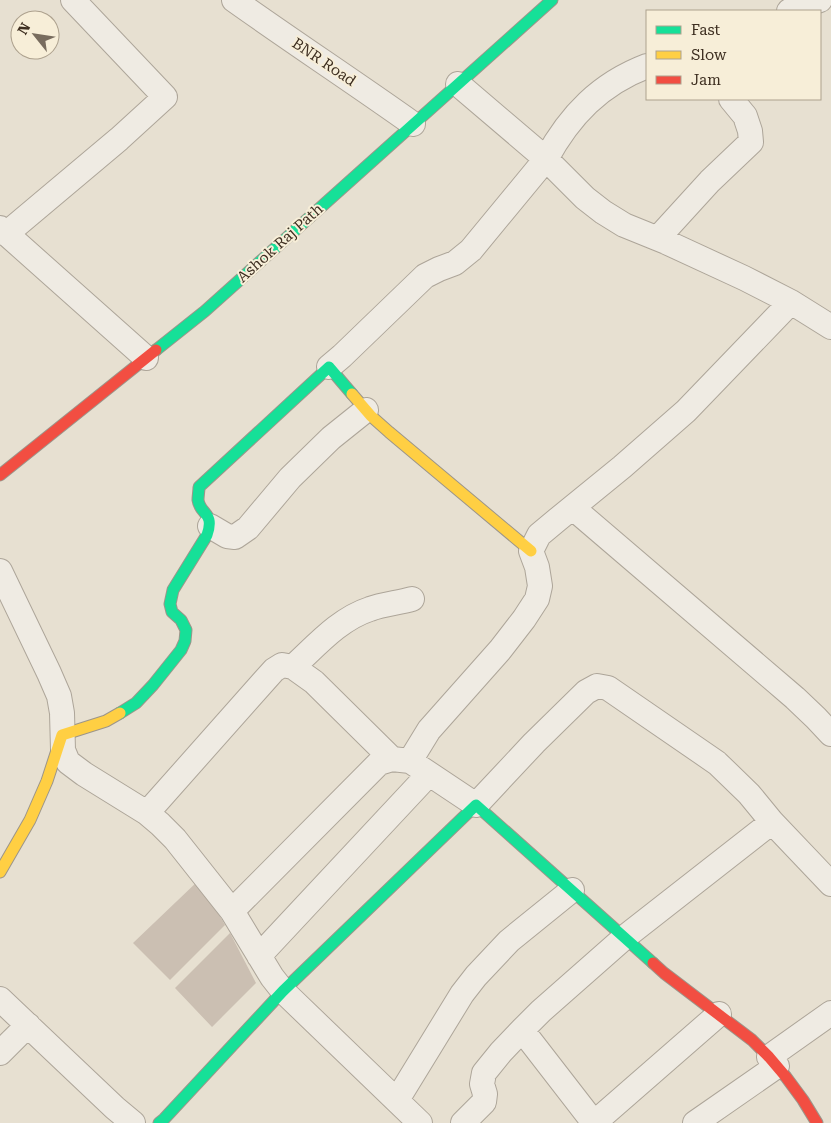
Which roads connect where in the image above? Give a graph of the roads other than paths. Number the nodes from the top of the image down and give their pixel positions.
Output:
1 (73, 0) edge
2 (234, 0) edge
3 (552, 0) edge
4 (820, 0) edge
5 (792, 10) edge
6 (646, 66) edge
7 (458, 84) junction
8 (732, 100) edge
9 (413, 124) junction
10 (546, 159) junction
11 (3, 231) edge
12 (658, 238) junction
13 (791, 302) junction
14 (831, 327) edge
15 (146, 358) junction
16 (329, 367) junction
17 (366, 410) junction
18 (0, 475) edge
19 (572, 508) junction
20 (210, 526) junction
21 (531, 551) junction
22 (0, 571) edge
23 (412, 600) dead end
24 (293, 667) junction
25 (831, 734) edge
26 (62, 735) junction
27 (410, 765) junction
28 (476, 805) junction
29 (147, 813) junction
30 (772, 822) junction
31 (0, 872) edge
32 (831, 884) edge
33 (572, 890) junction
34 (232, 911) junction
35 (624, 937) junction
36 (260, 956) junction
37 (283, 991) junction
38 (0, 999) edge
39 (831, 1013) edge
40 (719, 1014) junction
41 (28, 1026) junction
42 (522, 1030) junction
43 (0, 1053) edge
44 (773, 1061) junction
45 (397, 1100) junction
46 (133, 1123) edge
47 (159, 1123) edge
48 (420, 1123) edge
49 (463, 1123) edge
50 (594, 1123) edge
51 (696, 1123) edge
52 (817, 1123) edge

1 - 11 street
2 - 9 street, BNR Road
3 - 7 street, Ashok Raj Path
4 - 5 street
6 - 10 street
7 - 9 street, Ashok Raj Path
7 - 10 street
8 - 12 street
9 - 15 street, Ashok Raj Path
10 - 12 street
10 - 16 street
11 - 15 street
12 - 13 street
13 - 14 street
13 - 19 street
15 - 18 street, Ashok Raj Path
16 - 17 street
16 - 20 street
17 - 20 street
17 - 21 street
19 - 21 street
19 - 25 street
20 - 26 street
21 - 27 street
22 - 26 street
23 - 24 street
24 - 27 street
24 - 29 street
26 - 29 street
26 - 31 street
27 - 28 street
27 - 34 street
27 - 36 street
28 - 30 street
28 - 33 street
28 - 37 street
29 - 34 street
30 - 32 street
30 - 35 street
33 - 35 street
33 - 45 street
34 - 36 street
35 - 40 street
35 - 42 street
36 - 37 street
37 - 45 street
37 - 47 street
38 - 41 street
39 - 44 street
40 - 44 street
40 - 50 street
41 - 43 street
41 - 46 street
42 - 49 street
42 - 50 street
44 - 51 street
44 - 52 street
45 - 48 street

